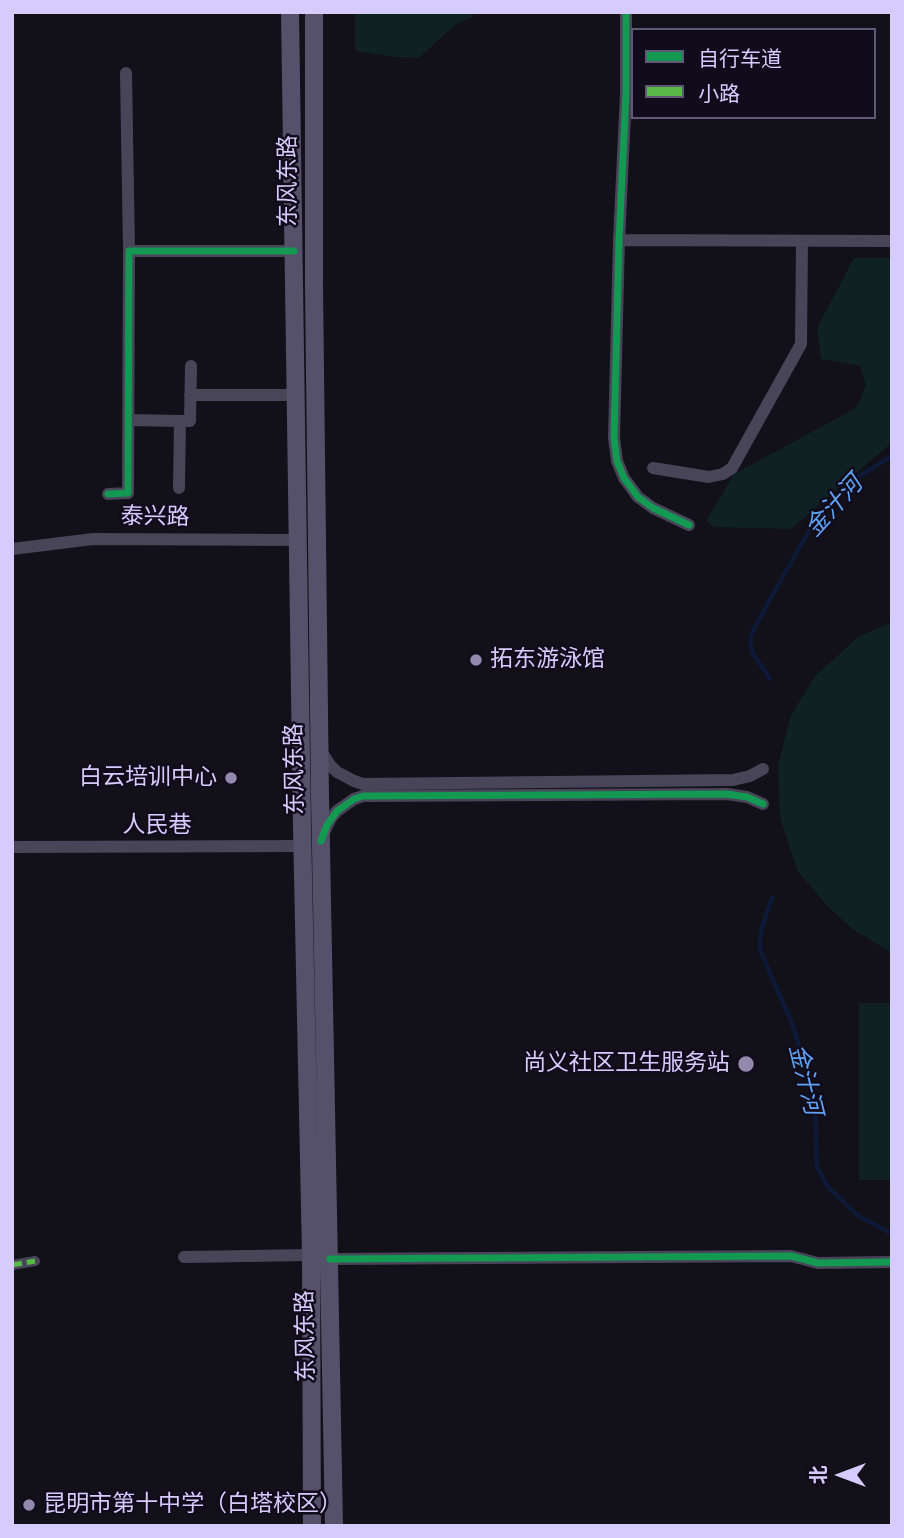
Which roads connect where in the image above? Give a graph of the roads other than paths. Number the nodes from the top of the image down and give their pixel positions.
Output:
1 (290, 12) edge
2 (314, 12) edge
3 (626, 12) edge
4 (126, 72) dead end
5 (619, 240) junction
6 (802, 241) junction
7 (892, 241) edge
8 (129, 251) junction
9 (294, 251) junction
10 (191, 366) dead end
11 (190, 395) junction
12 (296, 395) junction
13 (129, 420) junction
14 (180, 421) junction
15 (653, 468) dead end
16 (179, 488) dead end
17 (108, 494) dead end
18 (689, 525) dead end
19 (298, 540) junction
20 (12, 548) edge
21 (320, 749) junction
22 (763, 769) dead end
23 (763, 804) dead end
24 (321, 841) junction
25 (12, 847) edge
26 (303, 854) junction
27 (322, 862) junction
28 (310, 1255) junction
29 (184, 1257) dead end
30 (330, 1259) junction
31 (35, 1261) dead end
32 (892, 1262) edge
33 (12, 1265) edge
34 (312, 1526) edge
35 (334, 1526) edge

1 - 9 main road, 东风东路
2 - 21 main road, 东风东路
3 - 5 street
4 - 8 street
5 - 6 street
5 - 18 street
6 - 7 street
6 - 15 street
8 - 9 street
8 - 13 street
9 - 12 main road, 东风东路
10 - 11 street
11 - 12 street
11 - 14 street
12 - 19 main road, 东风东路
13 - 14 street
13 - 17 street
14 - 16 street
19 - 20 street, 泰兴路
19 - 26 main road, 东风东路
21 - 22 street
21 - 24 main road, 东风东路
23 - 24 street
24 - 27 main road, 东风东路
25 - 26 street, 人民巷
26 - 27 main road
26 - 28 main road, 东风东路
27 - 30 main road, 东风东路
28 - 29 street
28 - 34 main road, 东风东路
30 - 32 street
30 - 35 main road, 东风东路
31 - 33 street

